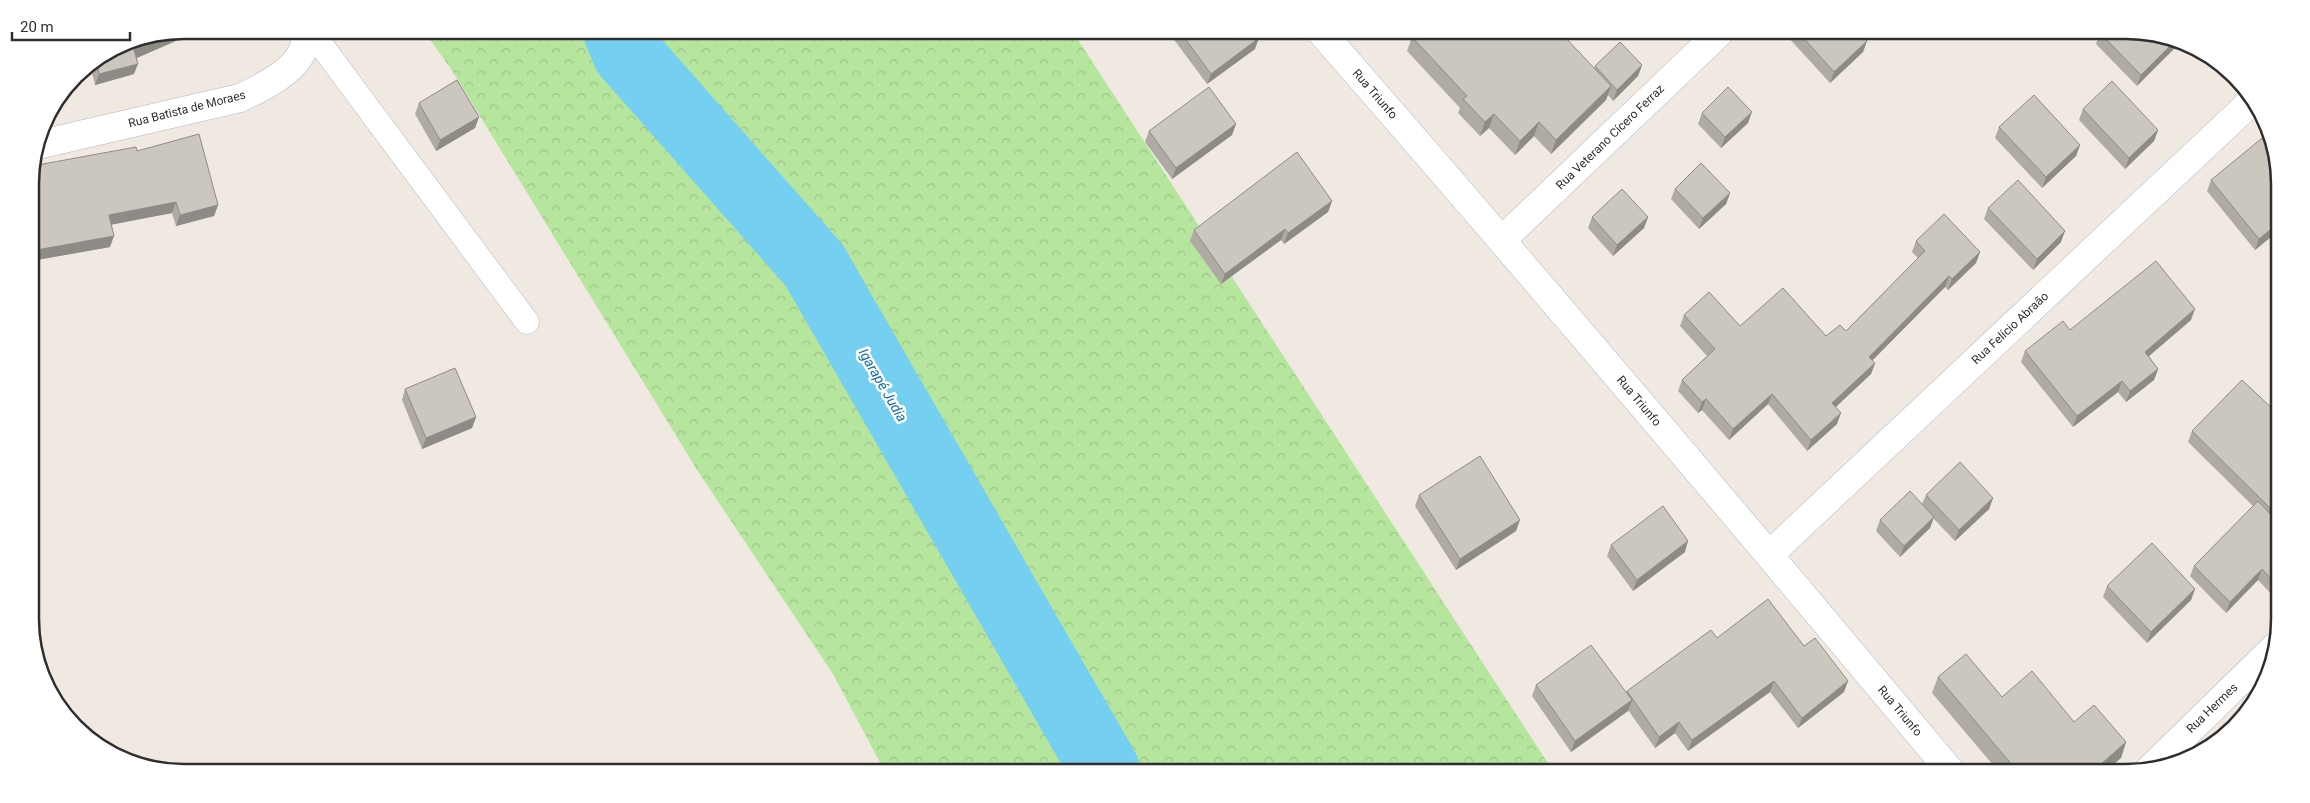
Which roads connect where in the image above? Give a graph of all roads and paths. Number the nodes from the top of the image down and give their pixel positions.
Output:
1 (306, 39) edge
2 (316, 39) edge
3 (1327, 39) edge
4 (1713, 39) edge
5 (2248, 105) edge
6 (48, 135) edge
7 (1502, 240) junction
8 (527, 322) dead end
9 (1770, 554) junction
10 (2267, 654) edge
11 (2159, 760) edge
12 (1944, 764) edge

1 - 6 street, Rua Batista de Moraes
2 - 8 lane
3 - 7 street, Rua Triunfo
4 - 7 street, Rua Veterano Cícero Ferraz
5 - 9 street, Rua Felício Abraão
7 - 9 street, Rua Triunfo
9 - 12 street, Rua Triunfo
10 - 11 street, Rua Hermes

